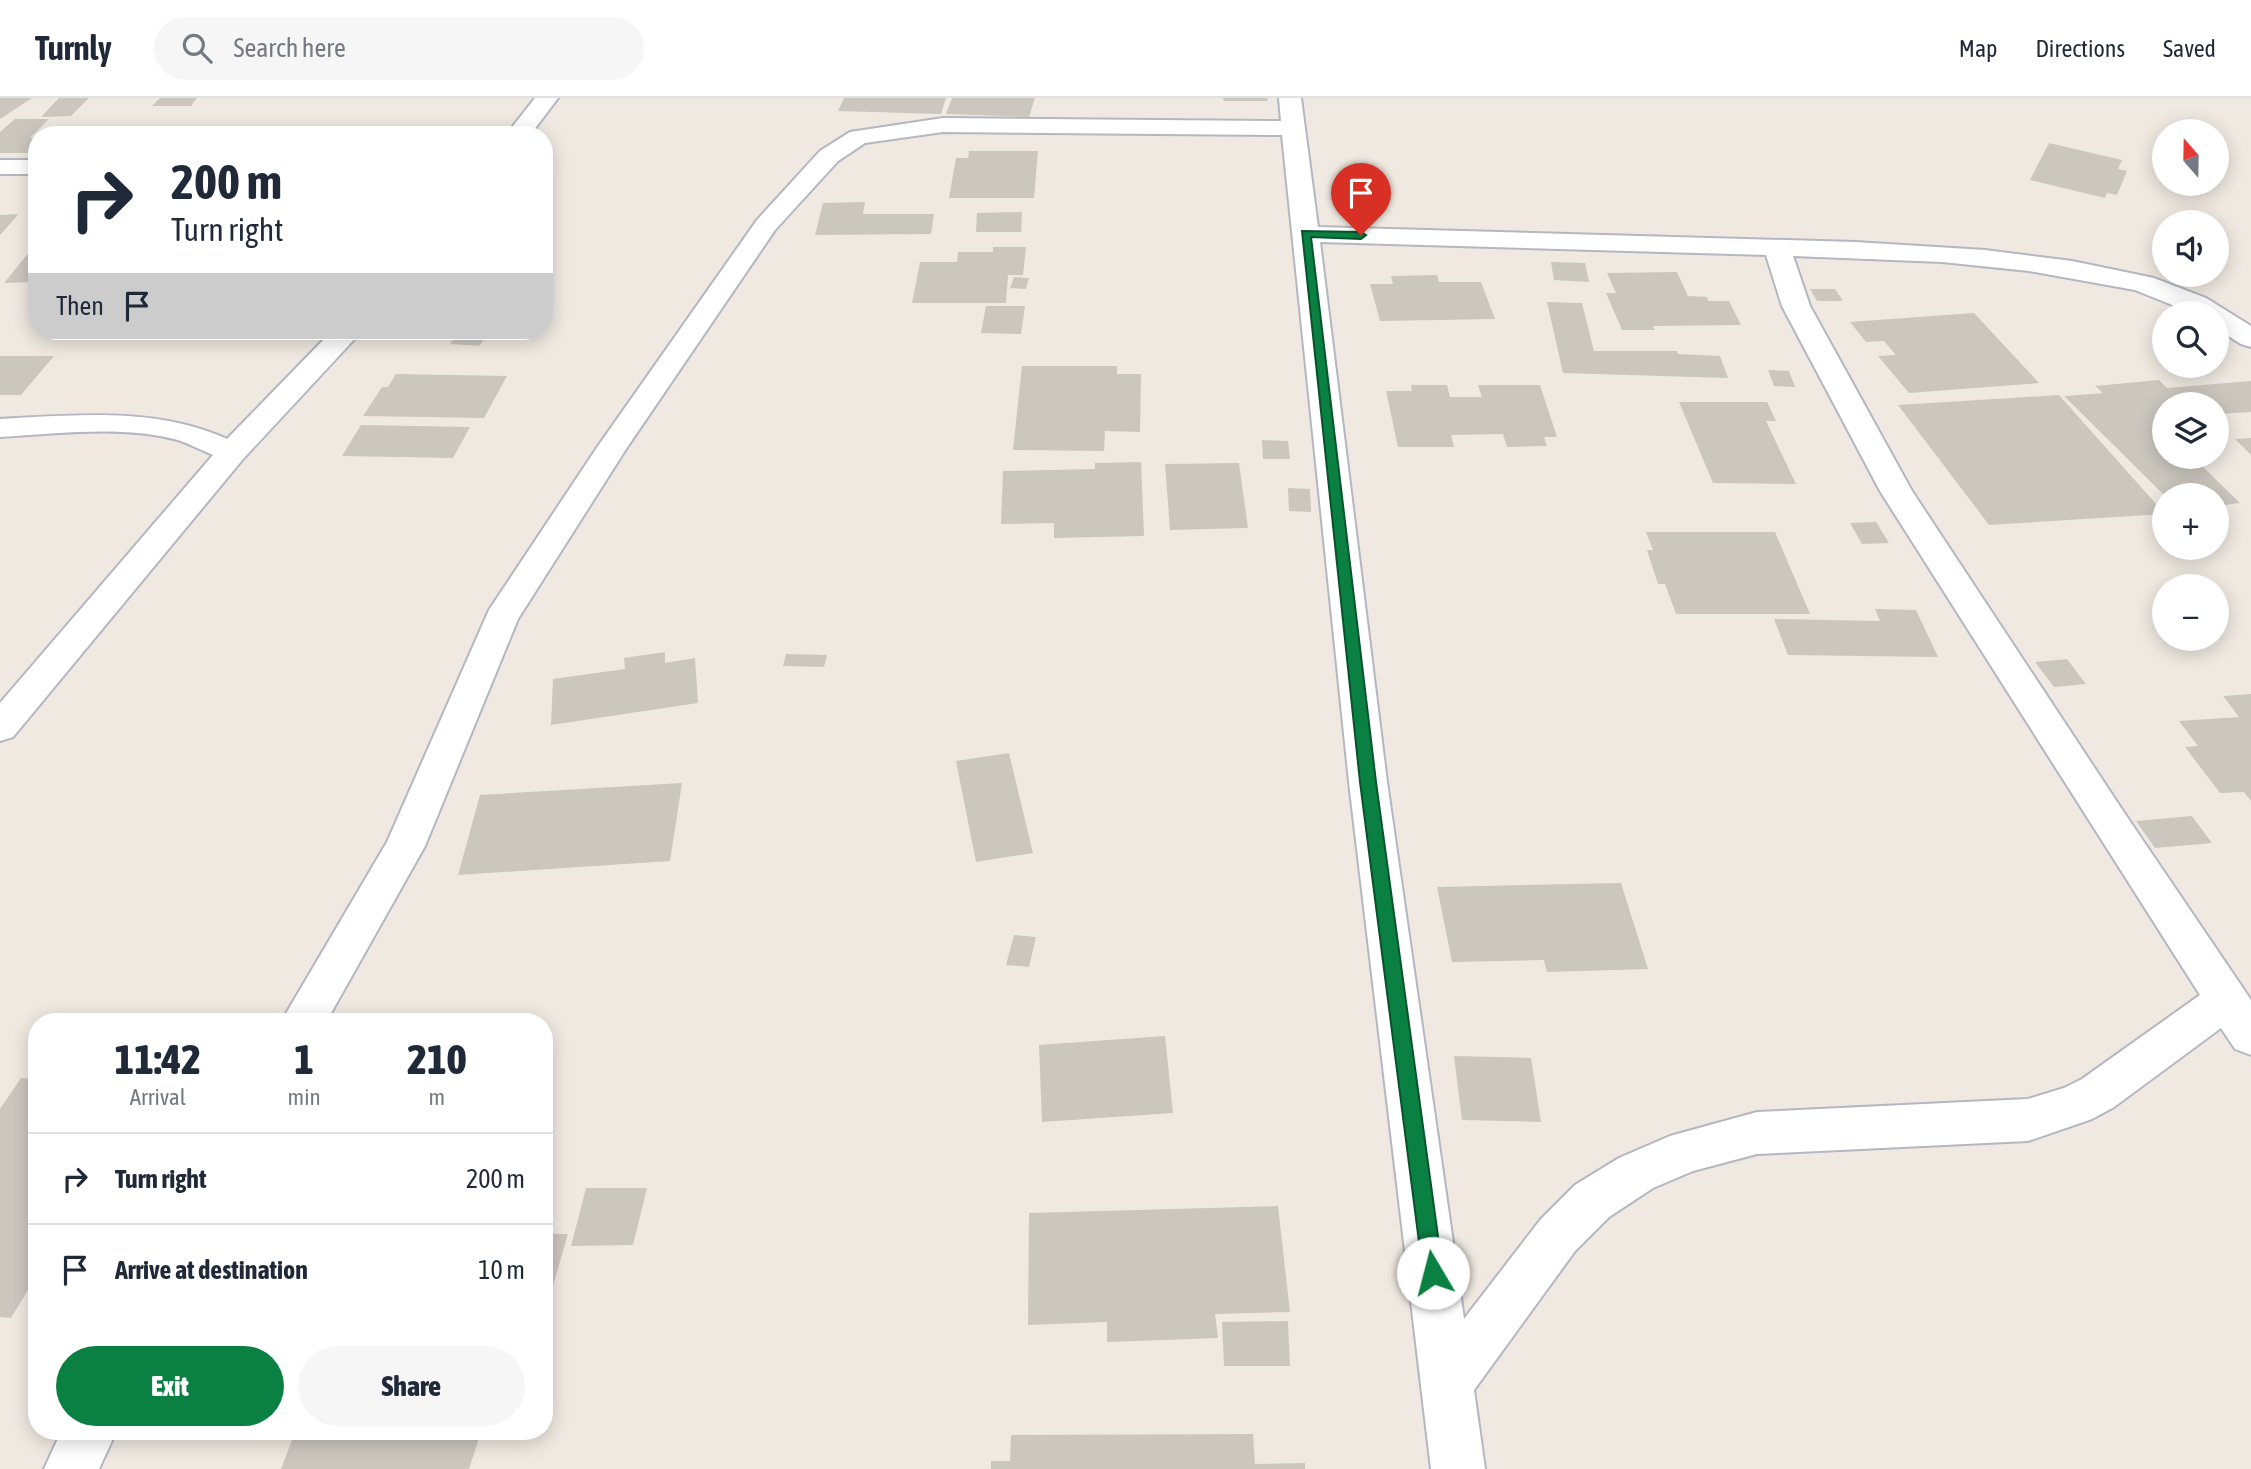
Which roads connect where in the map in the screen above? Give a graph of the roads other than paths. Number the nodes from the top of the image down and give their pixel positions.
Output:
1 (547, 98) edge
2 (1291, 113) edge
3 (525, 126) edge
4 (0, 167) edge
5 (28, 167) edge
6 (1305, 234) junction
7 (1777, 247) junction
8 (2188, 301) edge
9 (2229, 324) edge
10 (2251, 338) edge
11 (339, 340) edge
12 (0, 428) edge
13 (232, 452) junction
14 (0, 728) edge
15 (308, 1013) edge
16 (2239, 1017) edge
17 (1447, 1382) junction
18 (85, 1440) edge
19 (71, 1469) edge
20 (1458, 1469) edge

1 - 3 street
2 - 6 street
2 - 15 street
4 - 5 street
6 - 7 street
6 - 17 street
7 - 8 street
7 - 16 street
9 - 10 street
11 - 13 street
12 - 13 street
13 - 14 street
16 - 17 street
17 - 20 street
18 - 19 street

